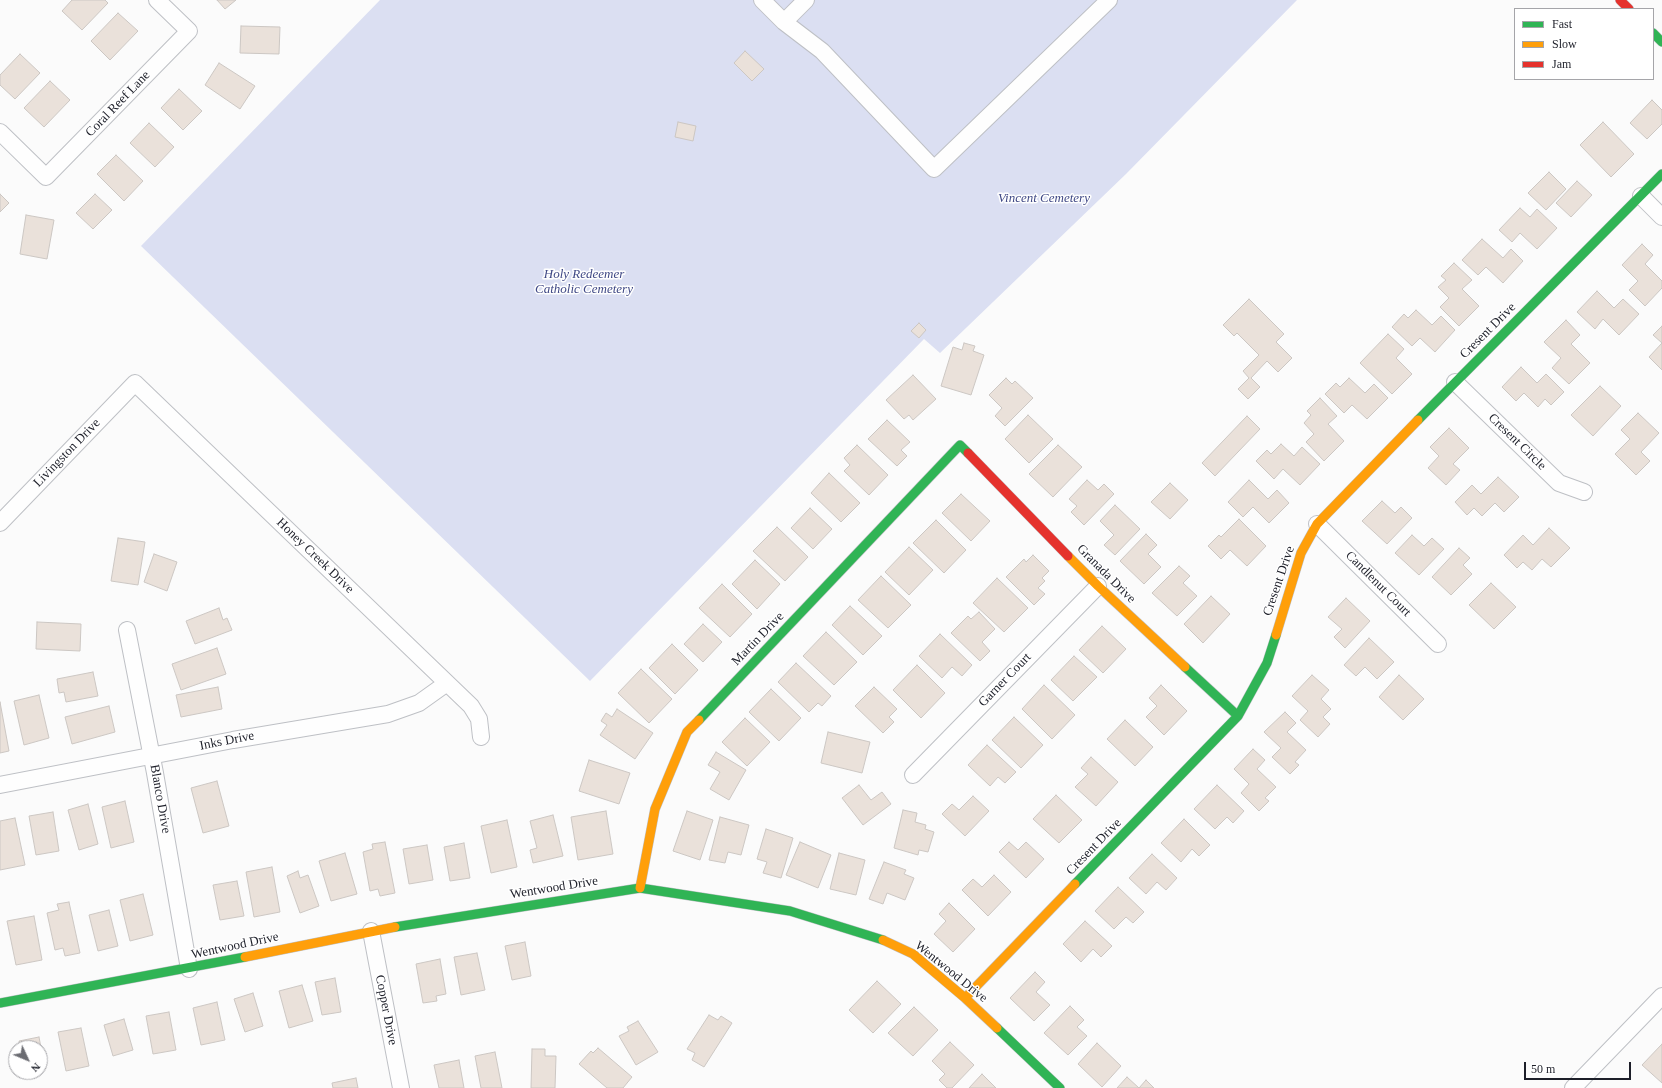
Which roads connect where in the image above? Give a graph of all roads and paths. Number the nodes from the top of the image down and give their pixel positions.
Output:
1 (156, 0) edge
2 (762, 0) edge
3 (806, 0) edge
4 (1109, 0) edge
5 (1620, 0) edge
6 (1628, 8) edge
7 (784, 22) junction
8 (1654, 34) edge
9 (1662, 42) edge
10 (0, 132) edge
11 (1662, 174) edge
12 (1641, 196) junction
13 (1662, 217) edge
14 (1455, 382) junction
15 (135, 383) joint
16 (960, 445) joint
17 (1584, 492) dead end
18 (0, 523) edge
19 (1317, 524) junction
20 (1098, 586) junction
21 (127, 630) dead end
22 (1438, 644) dead end
23 (447, 683) junction
24 (1238, 716) junction
25 (481, 737) dead end
26 (152, 756) junction
27 (913, 775) dead end
28 (0, 785) edge
29 (640, 888) junction
30 (371, 931) junction
31 (189, 969) junction
32 (1662, 996) edge
33 (965, 998) junction
34 (0, 1003) edge
35 (401, 1088) edge
36 (1060, 1088) edge
37 (1573, 1088) edge

1 - 10 street, Coral Reef Lane
2 - 7 street
3 - 7 street
4 - 7 street
5 - 6 street
8 - 9 street
11 - 12 street, Cresent Drive
12 - 13 street
12 - 14 street, Cresent Drive
14 - 17 street, Cresent Circle
14 - 19 street, Cresent Drive
15 - 18 street, Livingston Drive
15 - 23 street, Honey Creek Drive
16 - 20 street, Granada Drive
16 - 29 street, Martin Drive
19 - 22 street, Candlenut Court
19 - 24 street, Cresent Drive
20 - 24 street, Granada Drive
20 - 27 street, Garner Court
21 - 26 street, Blanco Drive
23 - 25 street, Honey Creek Drive
23 - 26 street, Inks Drive
24 - 33 street, Cresent Drive
26 - 28 street, Inks Drive
26 - 31 street, Blanco Drive
29 - 30 street, Wentwood Drive
29 - 33 street, Wentwood Drive
30 - 31 street, Wentwood Drive
30 - 35 street, Copper Drive
31 - 34 street, Wentwood Drive
32 - 37 street
33 - 36 street, Wentwood Drive

